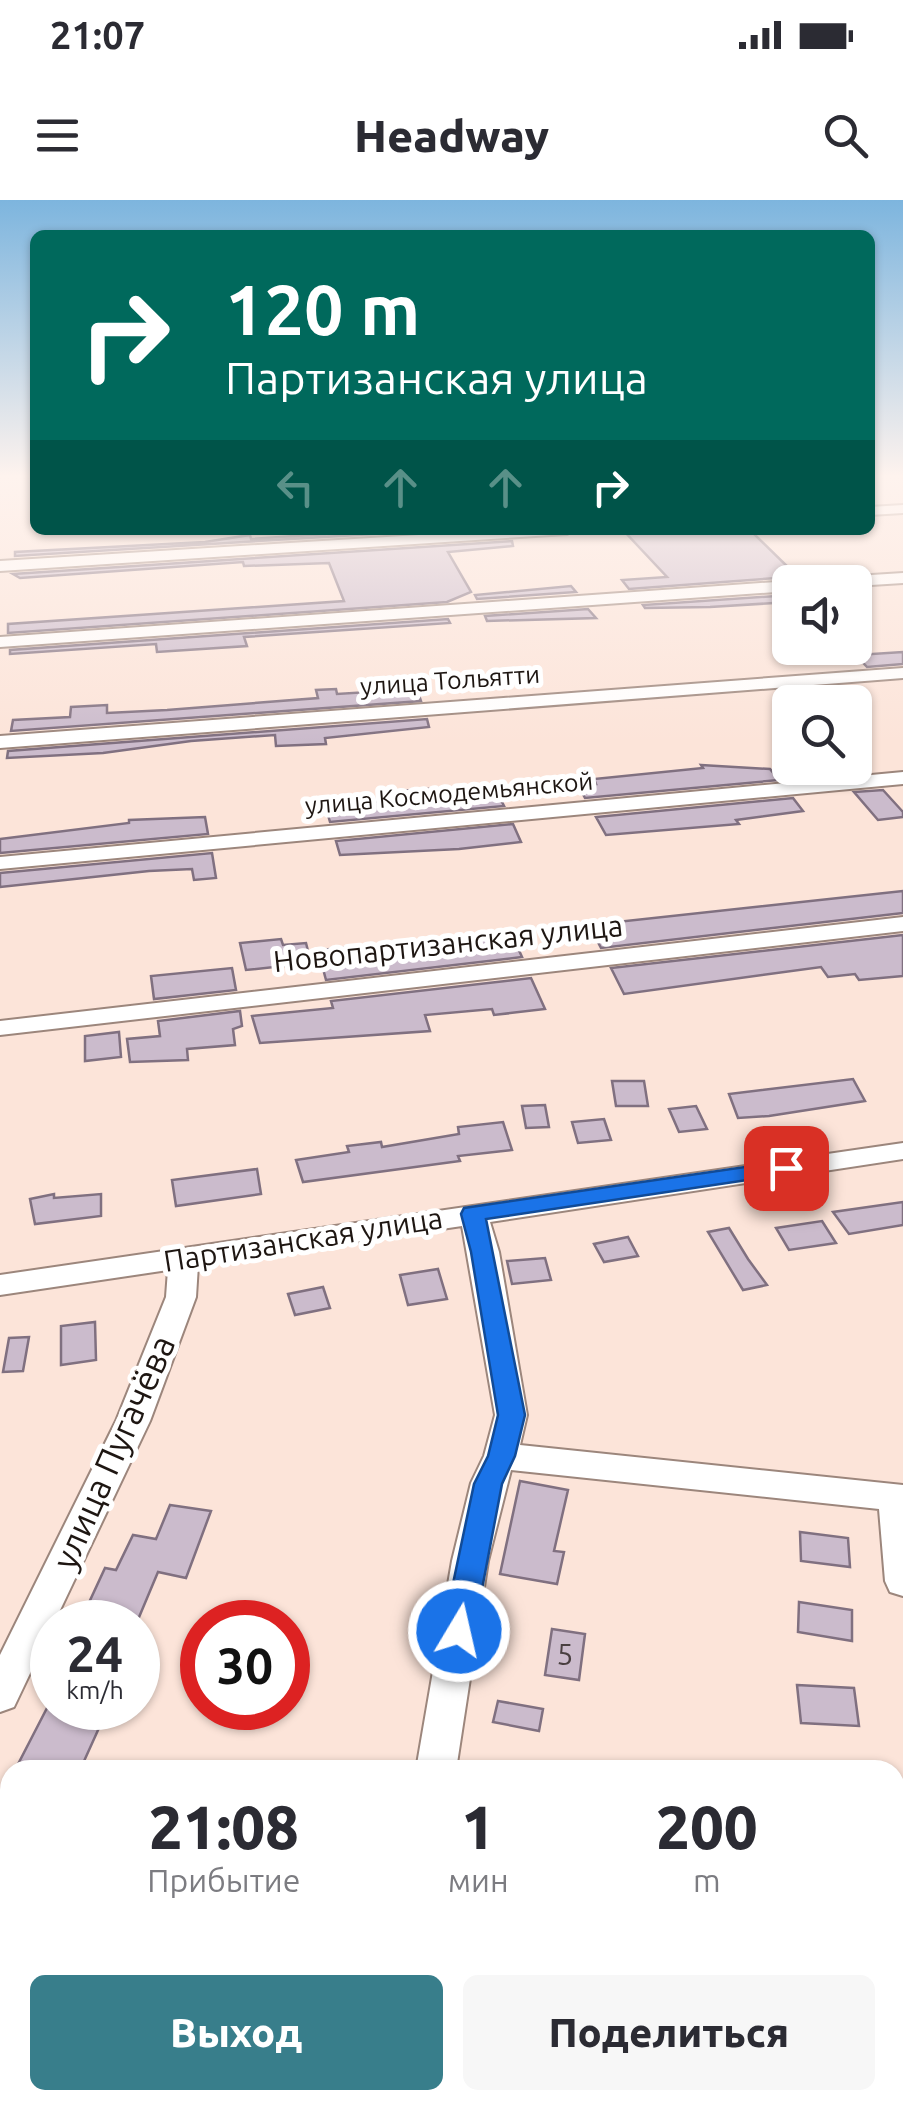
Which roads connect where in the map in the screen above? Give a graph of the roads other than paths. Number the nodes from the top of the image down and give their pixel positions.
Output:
1 (29, 564) edge
2 (0, 566) edge
3 (903, 578) edge
4 (872, 580) edge
5 (772, 587) edge
6 (0, 642) edge
7 (903, 672) edge
8 (0, 742) edge
9 (903, 778) edge
10 (0, 863) edge
11 (903, 924) edge
12 (0, 1028) edge
13 (903, 1151) edge
14 (473, 1214) junction
15 (184, 1258) junction
16 (0, 1284) edge
17 (502, 1456) junction
18 (899, 1498) edge
19 (903, 1581) edge
20 (0, 1695) edge
21 (438, 1760) edge

1 - 2 street
3 - 4 street
5 - 6 street
7 - 8 street, улица Тольятти
9 - 10 street, улица Космодемьянской
11 - 12 street, Новопартизанская улица
13 - 14 street, Партизанская улица
14 - 15 street, Партизанская улица
14 - 17 street
15 - 16 street, Партизанская улица
15 - 20 street, улица Пугачёва
17 - 18 street
17 - 21 street
18 - 19 street

